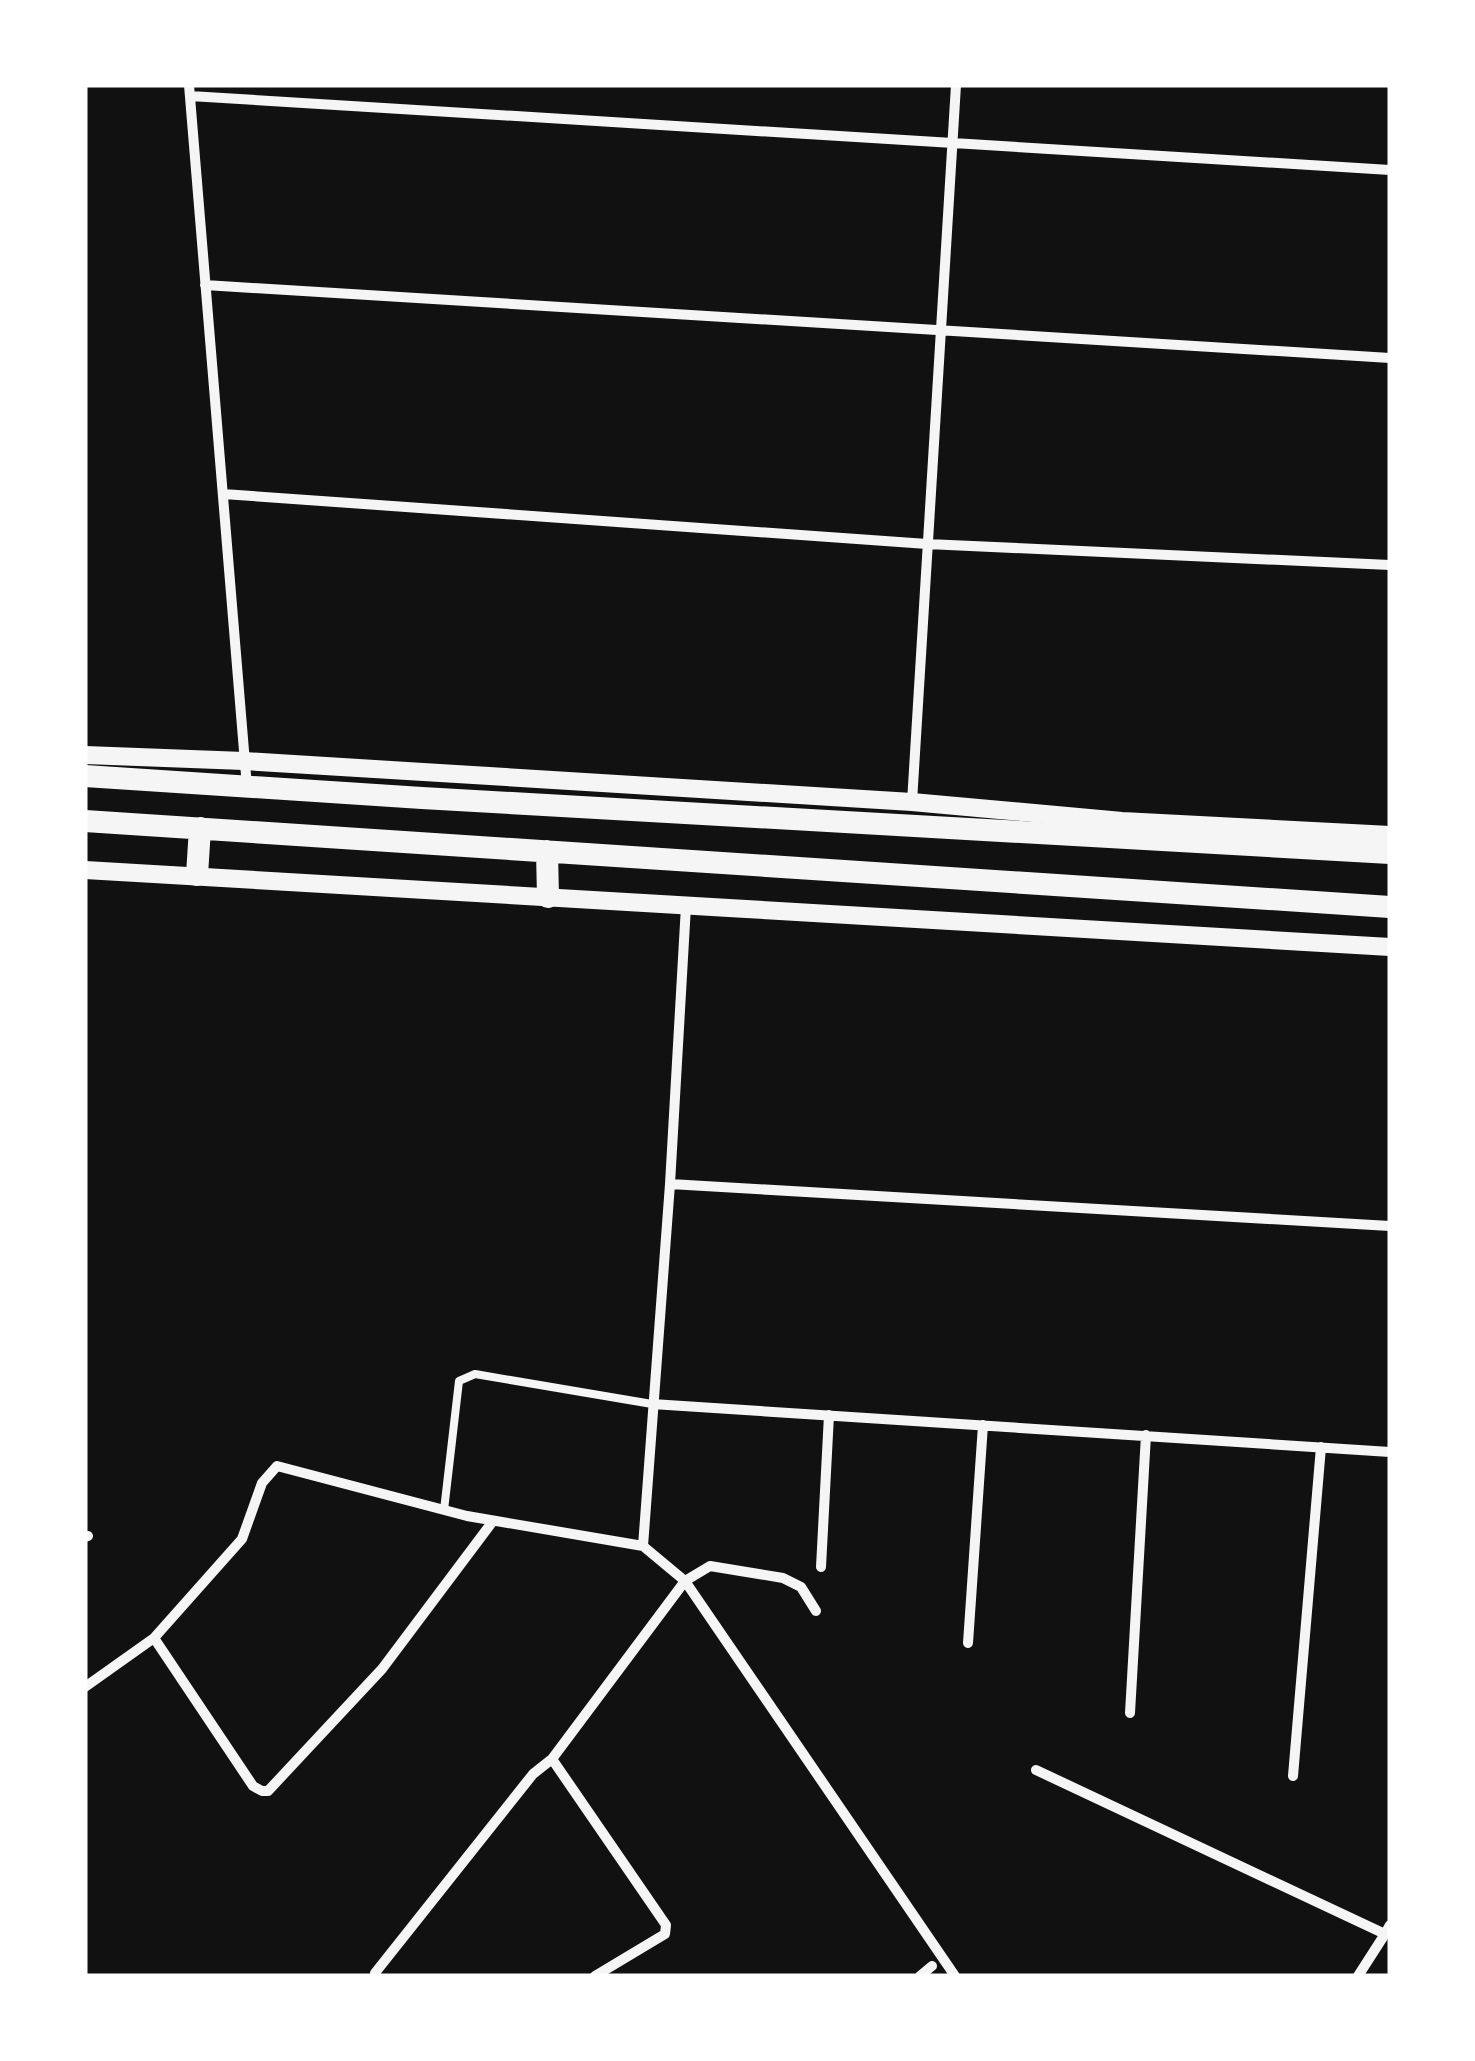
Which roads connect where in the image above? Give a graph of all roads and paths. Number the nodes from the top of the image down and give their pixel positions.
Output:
1 (956, 85) edge
2 (190, 90) edge
3 (952, 143) junction
4 (1390, 170) edge
5 (206, 285) junction
6 (940, 330) junction
7 (1390, 358) edge
8 (222, 494) junction
9 (927, 544) junction
10 (1390, 565) edge
11 (85, 755) edge
12 (244, 761) junction
13 (85, 776) edge
14 (247, 786) junction
15 (912, 802) junction
16 (85, 821) edge
17 (200, 828) junction
18 (1390, 835) edge
19 (547, 851) junction
20 (1390, 853) edge
21 (85, 870) edge
22 (197, 876) junction
23 (548, 897) junction
24 (686, 906) junction
25 (1390, 906) edge
26 (1390, 947) edge
27 (670, 1184) junction
28 (1390, 1226) edge
29 (652, 1404) junction
30 (828, 1415) junction
31 (983, 1425) junction
32 (1146, 1435) junction
33 (1321, 1447) junction
34 (1390, 1452) edge
35 (444, 1510) junction
36 (493, 1520) junction
37 (643, 1546) junction
38 (821, 1567) dead end
39 (685, 1581) junction
40 (816, 1611) dead end
41 (154, 1638) junction
42 (968, 1643) dead end
43 (85, 1687) edge
44 (1130, 1712) dead end
45 (552, 1759) junction
46 (1036, 1770) dead end
47 (1293, 1776) dead end
48 (1387, 1929) edge
49 (932, 1966) dead end
50 (375, 1973) dead end
51 (595, 1976) edge
52 (920, 1976) edge
53 (955, 1976) edge
54 (1358, 1976) edge

1 - 3 street
2 - 3 street
2 - 5 street
3 - 4 street
3 - 6 street
5 - 6 street
5 - 8 street
6 - 7 street
6 - 9 street
8 - 9 street
8 - 12 street
9 - 10 street
9 - 15 street
11 - 12 street
12 - 14 street
12 - 15 street
13 - 14 main road
14 - 20 main road
15 - 18 street
16 - 17 main road
17 - 19 main road
17 - 22 main road
19 - 23 main road
19 - 25 main road
21 - 22 street
22 - 23 street
23 - 24 street
24 - 26 street
24 - 27 street
27 - 28 street
27 - 29 street
29 - 30 street
29 - 35 lane
29 - 37 street
30 - 31 street
30 - 38 street
31 - 32 street
31 - 42 street
32 - 33 street
32 - 44 street
33 - 34 street
33 - 47 street
35 - 36 street
35 - 41 street
36 - 37 street
36 - 41 street
37 - 39 street
39 - 40 street
39 - 45 street
39 - 53 street
41 - 43 street
45 - 50 street
45 - 51 street
46 - 48 street
48 - 54 street
49 - 52 street

